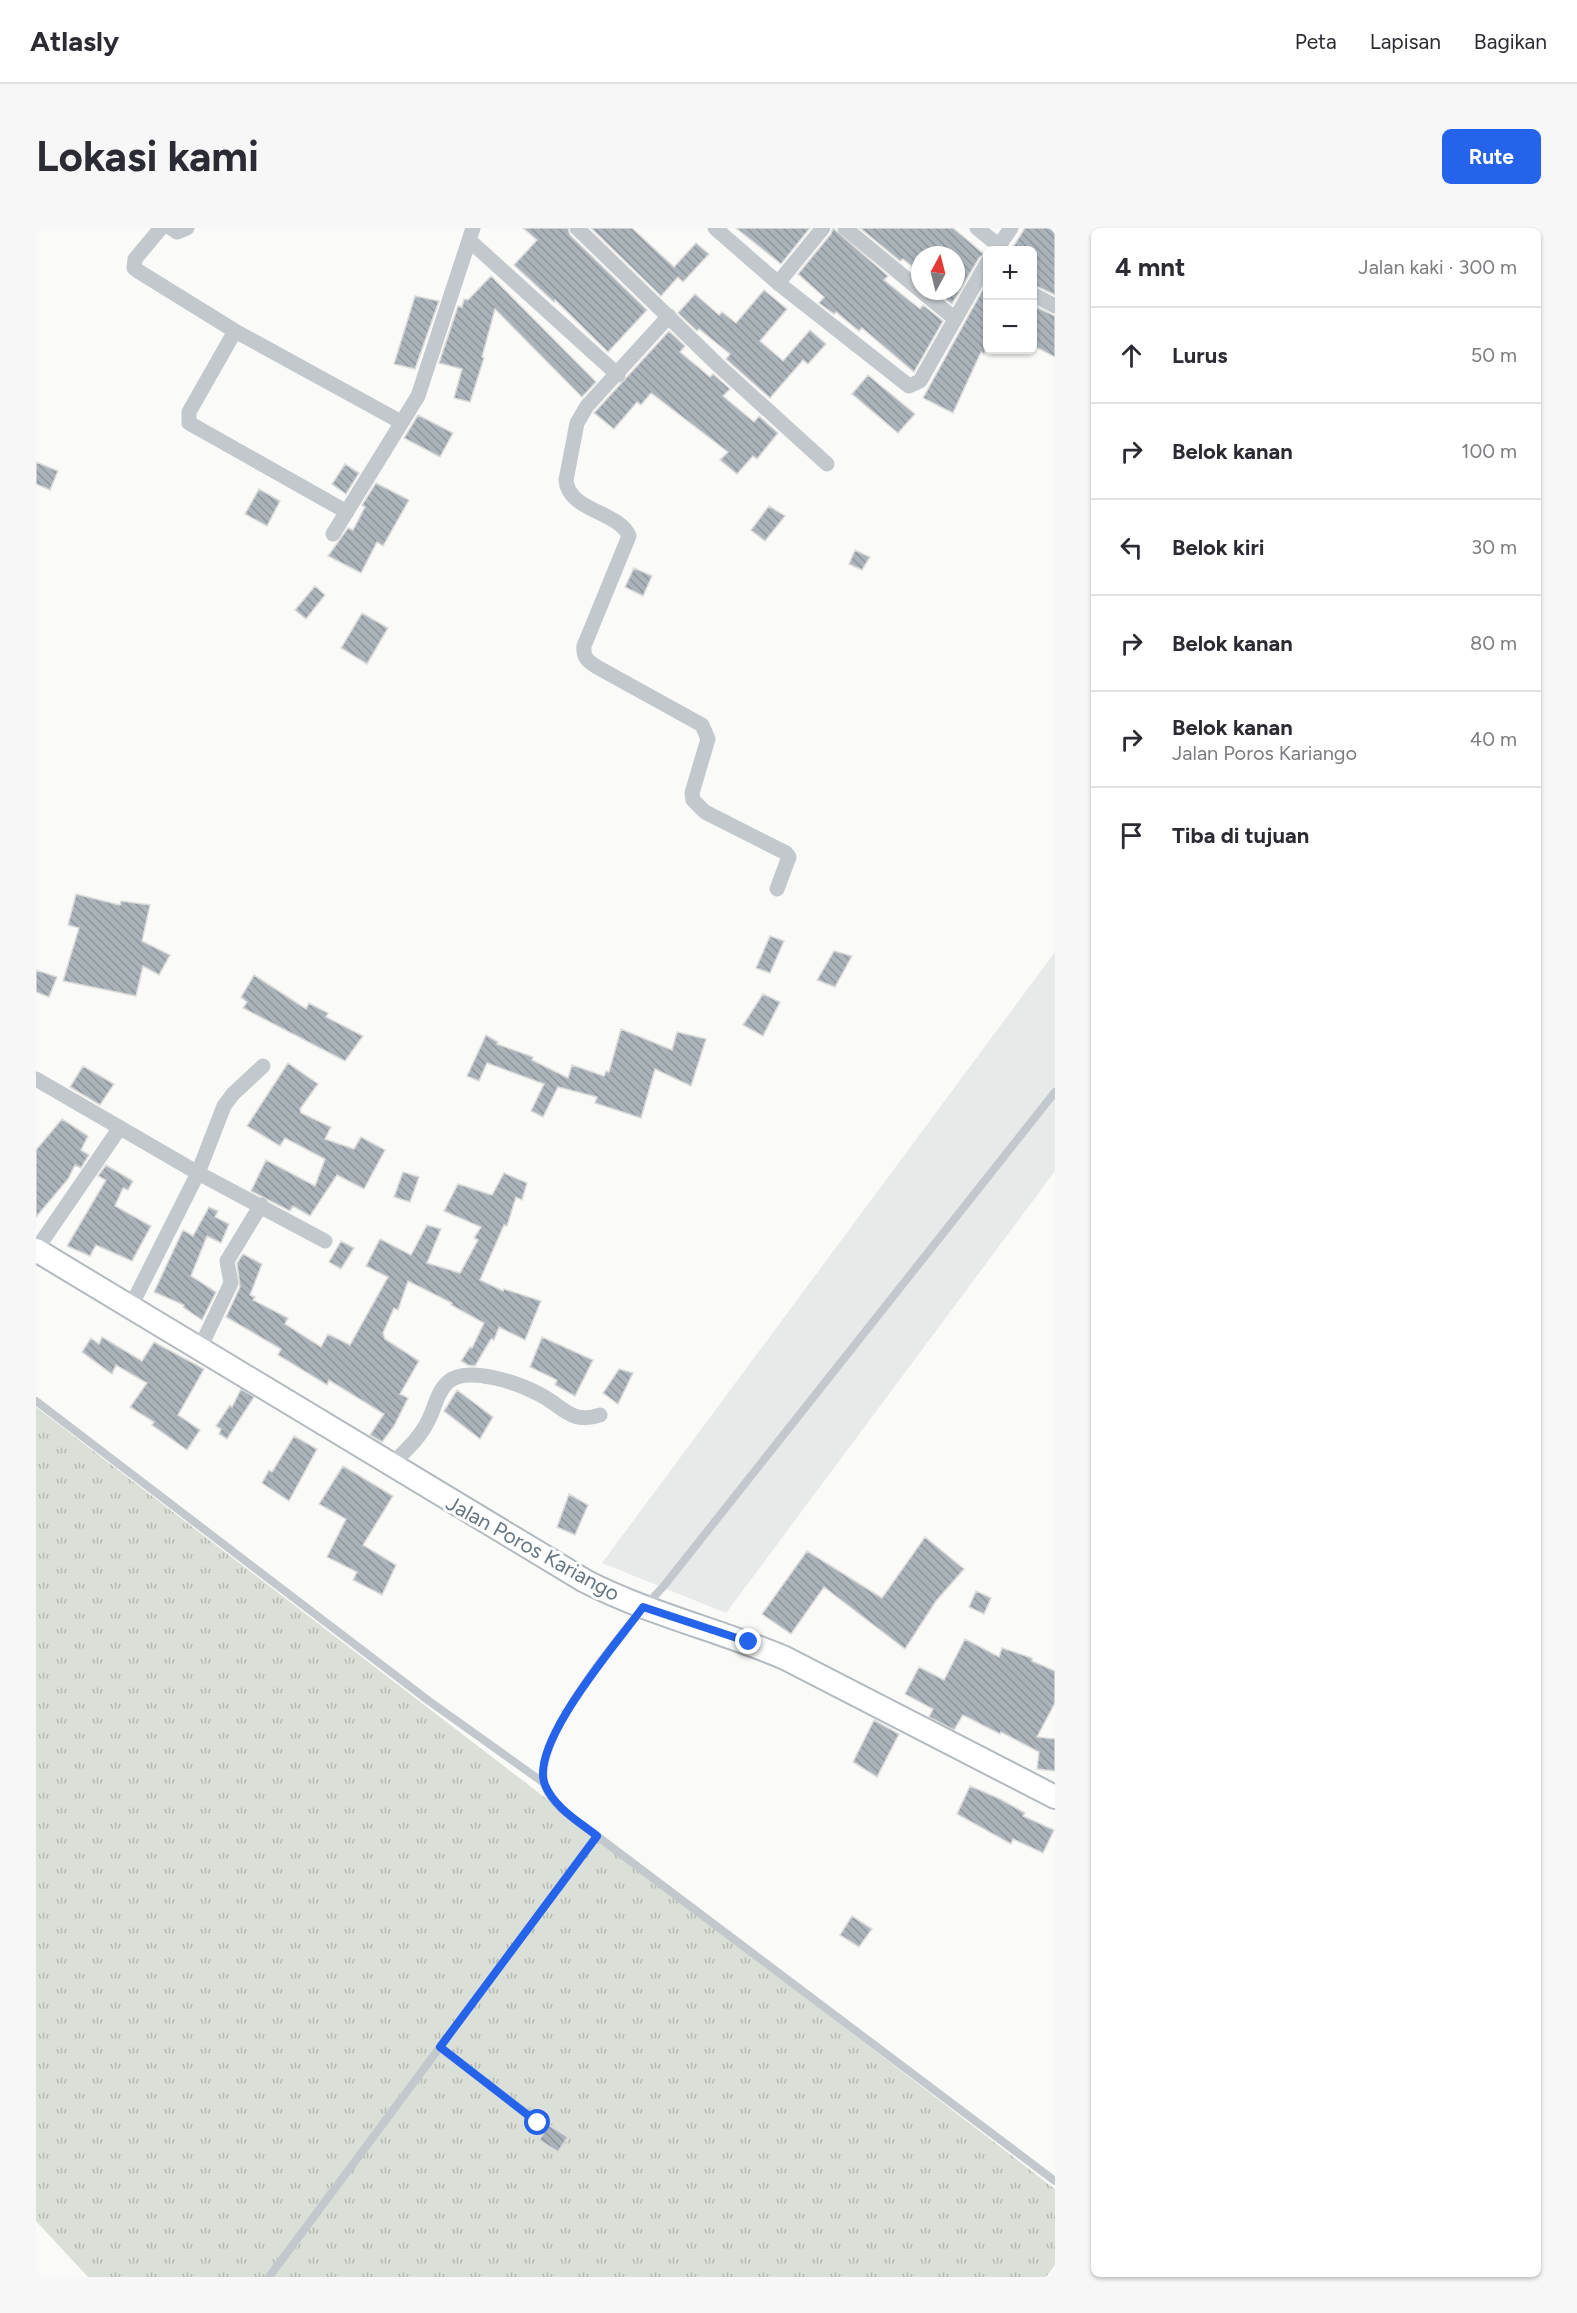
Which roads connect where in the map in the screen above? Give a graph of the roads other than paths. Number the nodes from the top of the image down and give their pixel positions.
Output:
1 (161, 228) edge
2 (171, 228) edge
3 (187, 228) edge
4 (577, 228) edge
5 (715, 228) edge
6 (823, 228) edge
7 (845, 228) edge
8 (977, 228) edge
9 (1011, 228) edge
10 (471, 234) edge
11 (995, 246) edge
12 (998, 246) edge
13 (983, 273) edge
14 (778, 283) junction
15 (911, 283) edge
16 (1037, 297) edge
17 (931, 300) edge
18 (1055, 306) edge
19 (669, 316) junction
20 (954, 318) junction
21 (235, 331) junction
22 (618, 375) junction
23 (401, 422) junction
24 (827, 464) dead end
25 (347, 512) junction
26 (333, 534) dead end
27 (777, 889) dead end
28 (263, 1066) dead end
29 (36, 1079) edge
30 (1055, 1092) edge
31 (119, 1129) junction
32 (198, 1173) junction
33 (261, 1205) junction
34 (325, 1241) dead end
35 (36, 1250) edge
36 (130, 1308) junction
37 (200, 1348) junction
38 (36, 1401) edge
39 (600, 1415) dead end
40 (391, 1465) junction
41 (643, 1607) junction
42 (544, 1783) junction
43 (1055, 1797) edge
44 (597, 1836) junction
45 (440, 2047) junction
46 (538, 2123) dead end
47 (1055, 2181) edge
48 (269, 2277) edge

1 - 21 street
2 - 3 street
4 - 19 street
5 - 14 street
6 - 14 street
7 - 15 street
8 - 11 street
9 - 12 street
10 - 22 street
10 - 23 street
13 - 20 street
14 - 20 street
16 - 18 street
17 - 20 street
19 - 22 street
19 - 24 street
21 - 23 street
21 - 25 street
22 - 27 street
23 - 25 street
25 - 26 street
28 - 32 street
29 - 31 street
30 - 41 lane
31 - 32 street
31 - 35 street
32 - 33 street
32 - 36 street
33 - 34 street
33 - 37 street
35 - 36 main road, Jalan Poros Kariango
36 - 37 main road, Jalan Poros Kariango
37 - 40 main road, Jalan Poros Kariango
38 - 42 lane
39 - 40 street
40 - 41 main road, Jalan Poros Kariango
41 - 42 lane
41 - 43 main road, Jalan Poros Kariango
42 - 44 lane
44 - 45 lane
44 - 47 lane
45 - 46 lane
45 - 48 lane

